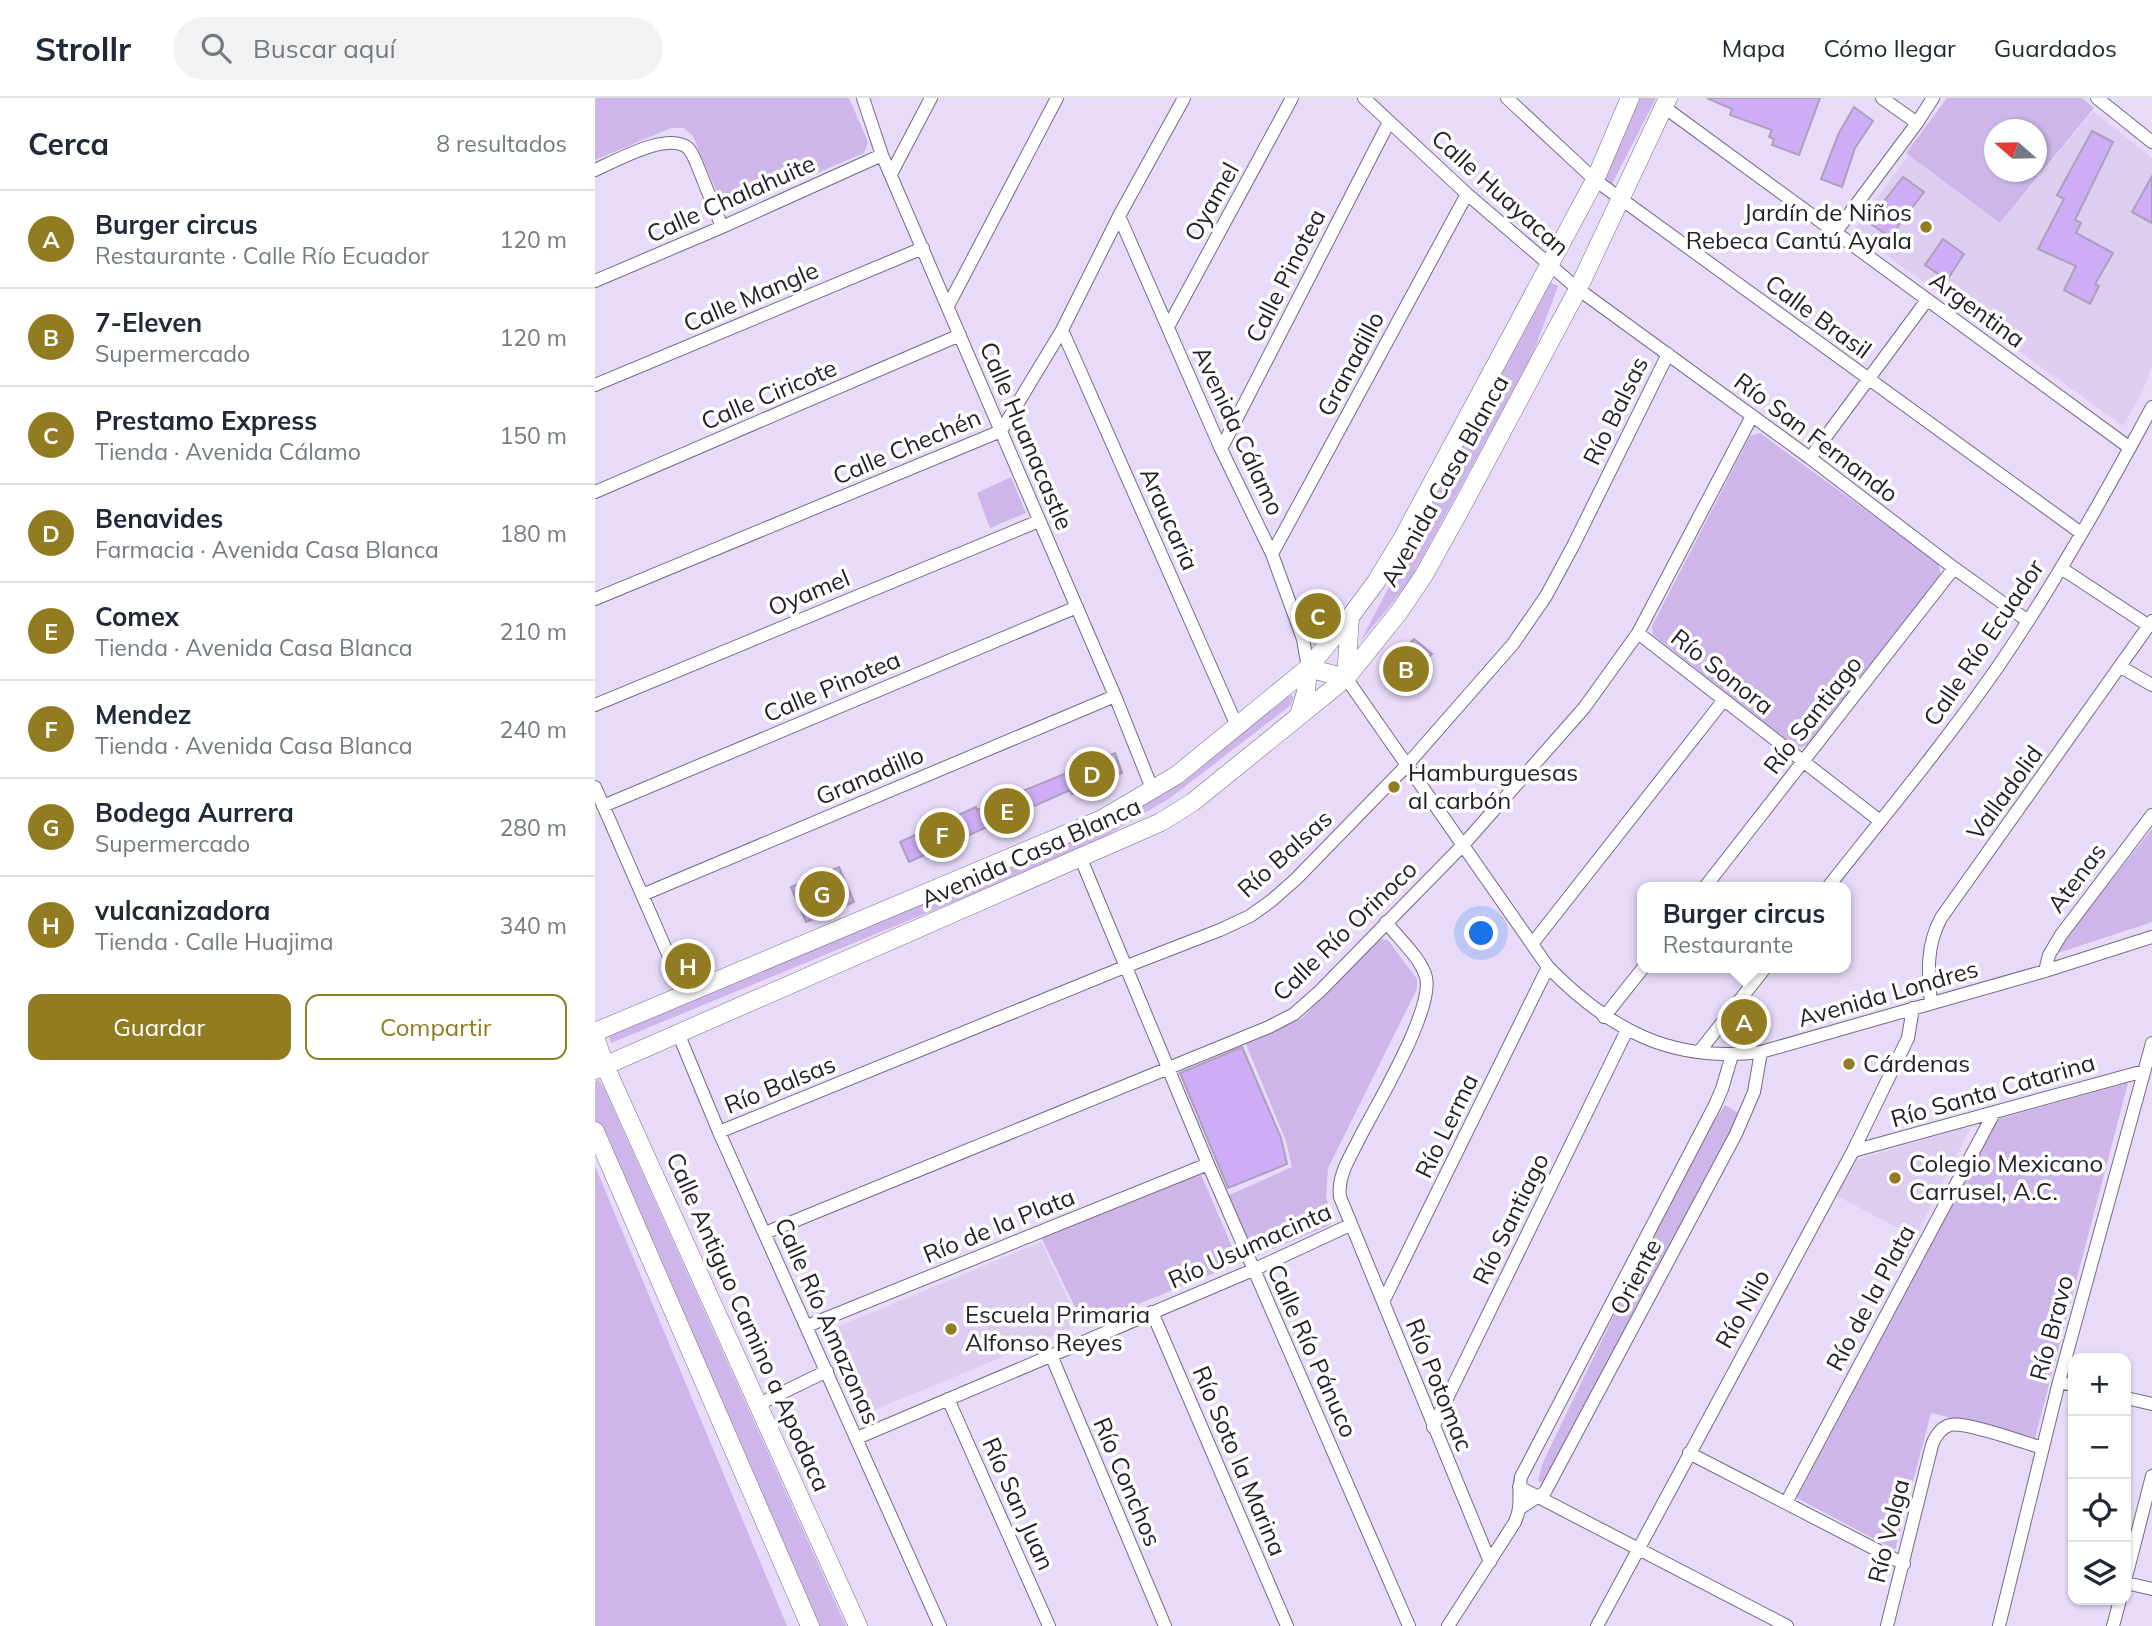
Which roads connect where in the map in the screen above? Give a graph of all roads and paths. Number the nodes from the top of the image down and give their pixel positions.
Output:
1 (863, 98) edge
2 (931, 98) edge
3 (1057, 98) edge
4 (1184, 98) edge
5 (1292, 98) edge
6 (1364, 98) edge
7 (1507, 98) edge
8 (1630, 98) edge
9 (1882, 98) edge
10 (1933, 98) edge
11 (2097, 98) edge
12 (1666, 103) edge
13 (1389, 122) junction
14 (1917, 123) junction
15 (2152, 142) edge
16 (883, 155) junction
17 (595, 170) edge
18 (891, 174) junction
19 (1595, 180) junction
20 (1467, 194) junction
21 (1620, 199) junction
22 (1119, 216) junction
23 (722, 228) junction
24 (1835, 233) junction
25 (923, 248) junction
26 (1549, 265) junction
27 (595, 281) edge
28 (1578, 289) junction
29 (1927, 300) junction
30 (948, 306) junction
31 (1168, 327) junction
32 (1062, 330) junction
33 (960, 335) junction
34 (1668, 354) junction
35 (1868, 379) junction
36 (595, 385) edge
37 (2152, 407) edge
38 (1752, 416) junction
39 (1001, 431) junction
40 (2130, 448) junction
41 (1221, 449) junction
42 (1810, 458) junction
43 (595, 492) edge
44 (1039, 521) junction
45 (2081, 533) junction
46 (1272, 554) junction
47 (1954, 568) junction
48 (2061, 568) junction
49 (595, 599) edge
50 (1077, 607) junction
51 (1350, 617) junction
52 (2028, 621) junction
53 (2150, 623) edge
54 (1639, 633) junction
55 (2121, 667) junction
56 (1308, 668) junction
57 (1346, 678) junction
58 (2152, 685) edge
59 (1115, 696) junction
60 (1723, 701) junction
61 (595, 705) edge
62 (1299, 716) junction
63 (1237, 726) junction
64 (1803, 762) junction
65 (1407, 765) junction
66 (595, 787) edge
67 (1153, 791) junction
68 (1129, 804) junction
69 (603, 806) junction
70 (2152, 815) edge
71 (1880, 821) junction
72 (1142, 832) junction
73 (1465, 844) junction
74 (1081, 859) junction
75 (1709, 882) edge
76 (1832, 882) edge
77 (642, 895) junction
78 (1386, 922) junction
79 (2152, 937) edge
80 (1532, 944) junction
81 (1127, 966) junction
82 (1548, 967) junction
83 (2045, 971) junction
84 (1639, 973) edge
85 (1761, 973) edge
86 (685, 993) junction
87 (1931, 1003) junction
88 (1913, 1008) junction
89 (1604, 1017) junction
90 (1627, 1030) junction
91 (595, 1032) edge
92 (678, 1033) junction
93 (595, 1037) edge
94 (2152, 1043) edge
95 (1699, 1052) junction
96 (1761, 1052) junction
97 (1732, 1055) junction
98 (1168, 1066) junction
99 (598, 1067) edge
100 (2144, 1071) junction
101 (1994, 1112) junction
102 (595, 1130) edge
103 (719, 1132) junction
104 (1853, 1152) junction
105 (1208, 1164) junction
106 (1350, 1225) junction
107 (765, 1233) junction
108 (1254, 1270) junction
109 (1383, 1303) junction
110 (1152, 1312) junction
111 (807, 1326) junction
112 (1051, 1355) junction
113 (827, 1371) junction
114 (2059, 1382) junction
115 (2068, 1384) edge
116 (948, 1399) junction
117 (2131, 1399) edge
118 (759, 1404) junction
119 (2152, 1404) edge
120 (1433, 1426) junction
121 (857, 1438) junction
122 (2043, 1448) junction
123 (1689, 1453) junction
124 (2152, 1476) edge
125 (1519, 1487) junction
126 (1538, 1497) junction
127 (1786, 1503) junction
128 (1522, 1507) junction
129 (1639, 1548) junction
130 (2131, 1558) edge
131 (1490, 1562) junction
132 (1904, 1564) junction
133 (2131, 1584) edge
134 (2152, 1589) edge
135 (2119, 1605) edge
136 (810, 1626) edge
137 (857, 1626) edge
138 (940, 1626) edge
139 (1049, 1626) edge
140 (1165, 1626) edge
141 (1287, 1626) edge
142 (1409, 1626) edge
143 (1448, 1626) edge
144 (1597, 1626) edge
145 (1787, 1626) edge
146 (1887, 1626) edge
147 (1999, 1626) edge
148 (2113, 1626) edge

1 - 16 street, Calle Huanacastle
2 - 18 street
3 - 30 street
4 - 22 street, Calle Chechén
5 - 31 street, Oyamel
6 - 13 street, Calle Huayacan
7 - 19 street, Calle Brasil
8 - 19 street, Avenida Casa Blanca
9 - 14 street
10 - 14 street
11 - 15 street
12 - 21 street, Avenida Casa Blanca
12 - 24 street, Argentina
13 - 20 street, Calle Huayacan
13 - 41 street, Calle Pinotea
14 - 24 street
16 - 18 street, Calle Huanacastle
16 - 23 street, Calle Chalahuite
17 - 23 street
18 - 25 street, Calle Huanacastle
19 - 21 street, Calle Brasil
19 - 26 street, Avenida Casa Blanca
20 - 26 street, Calle Huayacan
20 - 46 street, Granadillo
21 - 28 street, Avenida Casa Blanca
21 - 35 street, Calle Brasil
22 - 31 street, Avenida Cálamo
22 - 32 street, Calle Chechén
23 - 27 street, Calle Chalahuite
24 - 29 street, Argentina
25 - 30 street, Calle Huanacastle
25 - 36 street, Calle Mangle
26 - 28 street, Calle Huayacan
26 - 51 street, Avenida Casa Blanca
28 - 34 street, Río San Fernando
28 - 57 street, Avenida Casa Blanca
29 - 35 street
29 - 40 street, Argentina
30 - 33 street, Calle Huanacastle
31 - 41 street, Avenida Cálamo
32 - 39 street, Calle Chechén
32 - 63 street, Araucaria
33 - 39 street, Calle Huanacastle
33 - 43 street, Calle Ciricote
34 - 38 street, Río San Fernando
34 - 65 street, Río Balsas
35 - 42 street
35 - 45 street, Calle Brasil
37 - 40 street, Calle Río Ecuador
38 - 42 street, Río San Fernando
38 - 54 street, Calle Río Orinoco
39 - 44 street, Calle Huanacastle
39 - 49 street, Calle Chechén
40 - 45 street, Calle Río Ecuador
41 - 46 street, Avenida Cálamo
42 - 47 street, Río San Fernando
44 - 50 street, Calle Huanacastle
44 - 61 street, Oyamel
45 - 48 street, Calle Río Ecuador
46 - 56 street, Avenida Cálamo
47 - 52 street, Río San Fernando
47 - 64 street, Río Santiago
48 - 52 street, Calle Río Ecuador
48 - 53 street
50 - 59 street, Calle Huanacastle
50 - 69 street, Calle Pinotea
51 - 56 street, Avenida Casa Blanca
51 - 57 street
52 - 71 street, Calle Río Ecuador
53 - 55 street, Valladolid
54 - 60 street, Río Sonora
54 - 73 street, Calle Río Orinoco
55 - 58 street
55 - 87 street, Valladolid
56 - 57 street
56 - 62 street
56 - 63 street, Avenida Casa Blanca
57 - 62 street, Avenida Casa Blanca
57 - 65 street, Avenida Londres
59 - 67 street, Calle Huanacastle
59 - 77 street, Granadillo
60 - 64 street, Río Sonora
60 - 80 street
62 - 72 street, Avenida Casa Blanca
63 - 67 street, Avenida Casa Blanca
64 - 71 street, Río Sonora
64 - 75 street, Río Santiago
65 - 73 street, Avenida Londres
65 - 81 street, Río Balsas
66 - 69 street
67 - 68 street, Avenida Casa Blanca
68 - 72 street
68 - 86 street, Avenida Casa Blanca
69 - 77 street
70 - 83 street, Atenas
71 - 76 street, Calle Río Ecuador
72 - 74 street, Avenida Casa Blanca
73 - 78 street, Calle Río Orinoco
73 - 80 street, Avenida Londres
74 - 81 street, Calle Río Pánuco
74 - 92 street, Avenida Casa Blanca
77 - 86 street
78 - 98 street, Calle Río Orinoco
78 - 106 street, Río Usumacinta
79 - 83 street, Avenida Londres
80 - 82 street, Avenida Londres
81 - 98 street, Calle Río Pánuco
81 - 103 street, Río Balsas
82 - 89 street, Avenida Londres
82 - 109 street, Río Lerma
83 - 87 street, Avenida Londres
84 - 89 street
85 - 95 street
86 - 91 street, Avenida Casa Blanca
87 - 88 street, Avenida Londres
88 - 96 street, Avenida Londres
88 - 104 street, Río Nilo
89 - 90 street, Avenida Londres
90 - 95 street, Avenida Londres
90 - 120 street, Río Santiago
92 - 99 street, Avenida Casa Blanca
92 - 103 street, Calle Río Amazonas
93 - 99 street, Calle Antiguo Camino a Apodaca
94 - 100 street, Río Bravo
95 - 97 street, Avenida Londres
96 - 97 street, Avenida Londres
96 - 126 street, Oriente
97 - 125 street, Oriente
98 - 105 street, Calle Río Pánuco
98 - 107 street, Calle Río Orinoco
99 - 118 street, Calle Antiguo Camino a Apodaca
100 - 101 street, Río Santa Catarina
100 - 114 street, Río Bravo
101 - 104 street, Río Santa Catarina
101 - 127 street, Río de la Plata
102 - 136 street
103 - 107 street, Calle Río Amazonas
104 - 123 street, Río Nilo
105 - 108 street, Calle Río Pánuco
105 - 111 street, Río de la Plata
106 - 108 street, Río Usumacinta
106 - 109 street, Río Potomac
107 - 111 street, Calle Río Amazonas
108 - 110 street, Río Usumacinta
108 - 142 street, Calle Río Pánuco
109 - 120 street, Río Potomac
110 - 112 street, Río Usumacinta
110 - 141 street, Río Soto la Marina
111 - 113 street, Calle Río Amazonas
112 - 116 street, Río Usumacinta
112 - 140 street, Río Conchos
113 - 118 street
113 - 121 street, Calle Río Amazonas
114 - 115 street
114 - 122 street, Río Bravo
116 - 121 street, Río Usumacinta
116 - 139 street, Río San Juan
117 - 119 street
118 - 137 street, Calle Antiguo Camino a Apodaca
120 - 131 street, Río Potomac
121 - 138 street, Calle Río Amazonas
122 - 132 street, Río Volga
122 - 147 street, Río Bravo
123 - 127 street
123 - 129 street, Río Nilo
124 - 130 street
125 - 126 street
125 - 128 street
126 - 128 street, Oriente
126 - 129 street
127 - 132 street
128 - 131 street
129 - 144 street, Río Nilo
129 - 145 street
131 - 143 street
132 - 146 street, Río Volga
133 - 134 street
135 - 148 street

